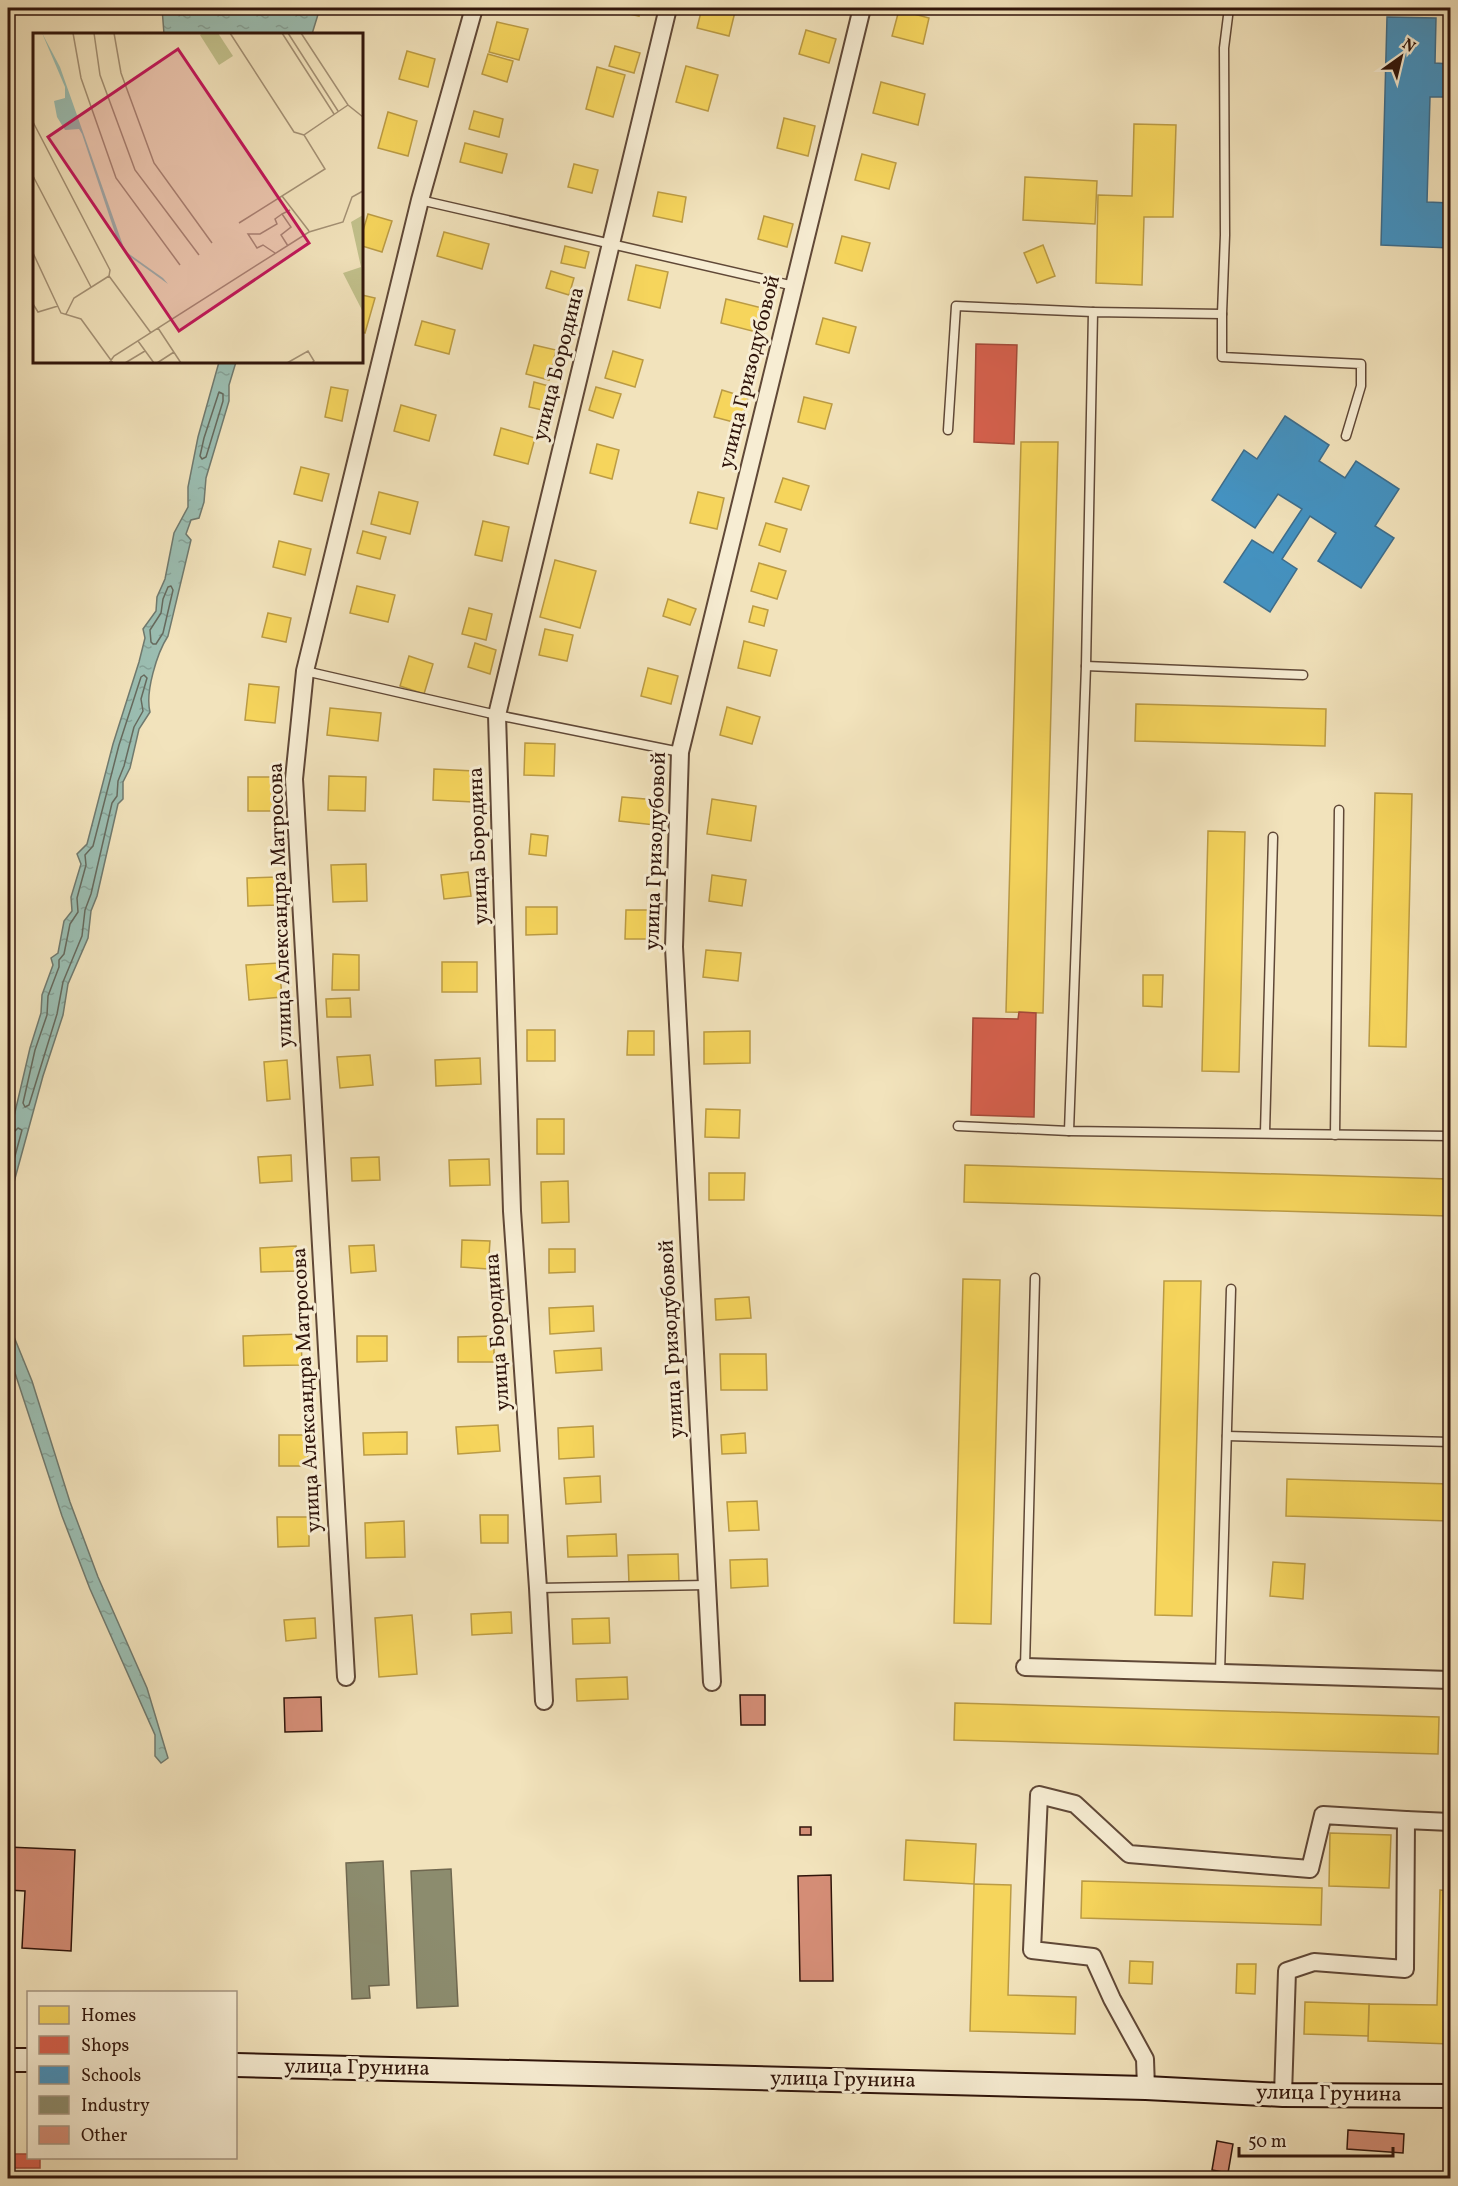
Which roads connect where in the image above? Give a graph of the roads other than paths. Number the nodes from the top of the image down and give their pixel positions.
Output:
1 (474, 8) edge
2 (668, 8) edge
3 (862, 8) edge
4 (1229, 8) edge
5 (420, 200) junction
6 (611, 245) junction
7 (794, 286) junction
8 (1093, 312) junction
9 (1222, 314) junction
10 (948, 430) dead end
11 (1346, 436) dead end
12 (1086, 666) junction
13 (305, 671) junction
14 (1303, 675) dead end
15 (497, 715) junction
16 (680, 752) junction
17 (1338, 810) dead end
18 (1273, 837) dead end
19 (958, 1126) dead end
20 (1069, 1131) junction
21 (1264, 1134) junction
22 (1335, 1135) junction
23 (1450, 1136) edge
24 (1035, 1278) dead end
25 (1231, 1289) dead end
26 (1227, 1436) junction
27 (1450, 1442) edge
28 (707, 1585) junction
29 (538, 1588) junction
30 (1024, 1668) joint
31 (1220, 1673) junction
32 (346, 1677) dead end
33 (1450, 1680) edge
34 (712, 1682) dead end
35 (544, 1701) dead end
36 (1407, 1820) junction
37 (1450, 1822) edge
38 (8, 2060) edge
39 (27, 2060) edge
40 (237, 2066) edge
41 (1146, 2088) junction
42 (1283, 2095) junction
43 (1450, 2096) edge

1 - 5 street, улица Александра Матросова
2 - 6 street, улица Бородина
3 - 7 street, улица Гризодубовой
4 - 9 lane
5 - 6 lane
5 - 13 street, улица Александра Матросова
6 - 7 lane
6 - 15 street, улица Бородина
7 - 16 street, улица Гризодубовой
8 - 9 lane
8 - 10 lane
8 - 12 lane
9 - 11 lane
12 - 14 lane
12 - 20 lane
13 - 15 lane
13 - 32 street, улица Александра Матросова
15 - 16 lane
15 - 29 street, улица Бородина
16 - 28 street, улица Гризодубовой
17 - 22 lane
18 - 21 lane
19 - 20 lane
20 - 21 lane
21 - 22 lane
22 - 23 lane
24 - 30 lane
25 - 26 lane
26 - 27 lane
26 - 31 lane
28 - 29 lane
28 - 34 street, улица Гризодубовой
29 - 35 street, улица Бородина
30 - 31 street
31 - 33 street
36 - 37 street
36 - 41 street
36 - 42 street
38 - 39 street
40 - 41 street, улица Грунина
41 - 42 street, улица Грунина
42 - 43 street, улица Грунина

